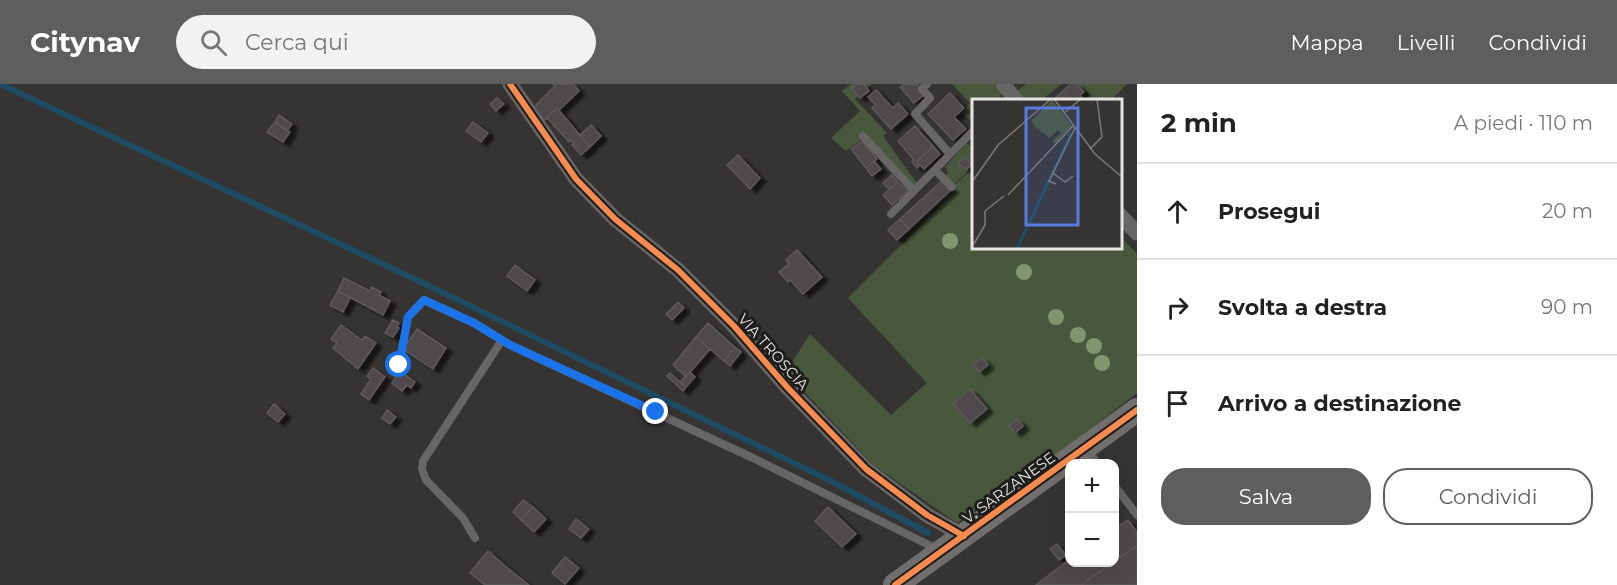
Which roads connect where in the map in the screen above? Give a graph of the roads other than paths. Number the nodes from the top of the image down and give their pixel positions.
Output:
1 (510, 84) edge
2 (927, 84) edge
3 (972, 132) edge
4 (863, 136) dead end
5 (949, 153) junction
6 (935, 170) junction
7 (952, 187) dead end
8 (914, 191) junction
9 (891, 214) dead end
10 (1122, 217) edge
11 (1137, 233) edge
12 (502, 340) junction
13 (399, 365) dead end
14 (1137, 410) edge
15 (1092, 455) edge
16 (1119, 492) edge
17 (1137, 515) edge
18 (964, 536) junction
19 (475, 538) dead end
20 (941, 551) junction
21 (895, 585) edge

1 - 18 street, VIA TROSCIA
2 - 5 lane
3 - 5 lane
4 - 8 lane
5 - 6 lane
6 - 7 lane
6 - 8 lane
8 - 9 lane
10 - 11 street
12 - 13 lane
12 - 19 lane
12 - 20 lane
14 - 15 main road, V. SARZANESE
15 - 18 main road, V. SARZANESE
16 - 17 lane
18 - 20 main road, V. SARZANESE
20 - 21 main road, V. SARZANESE

